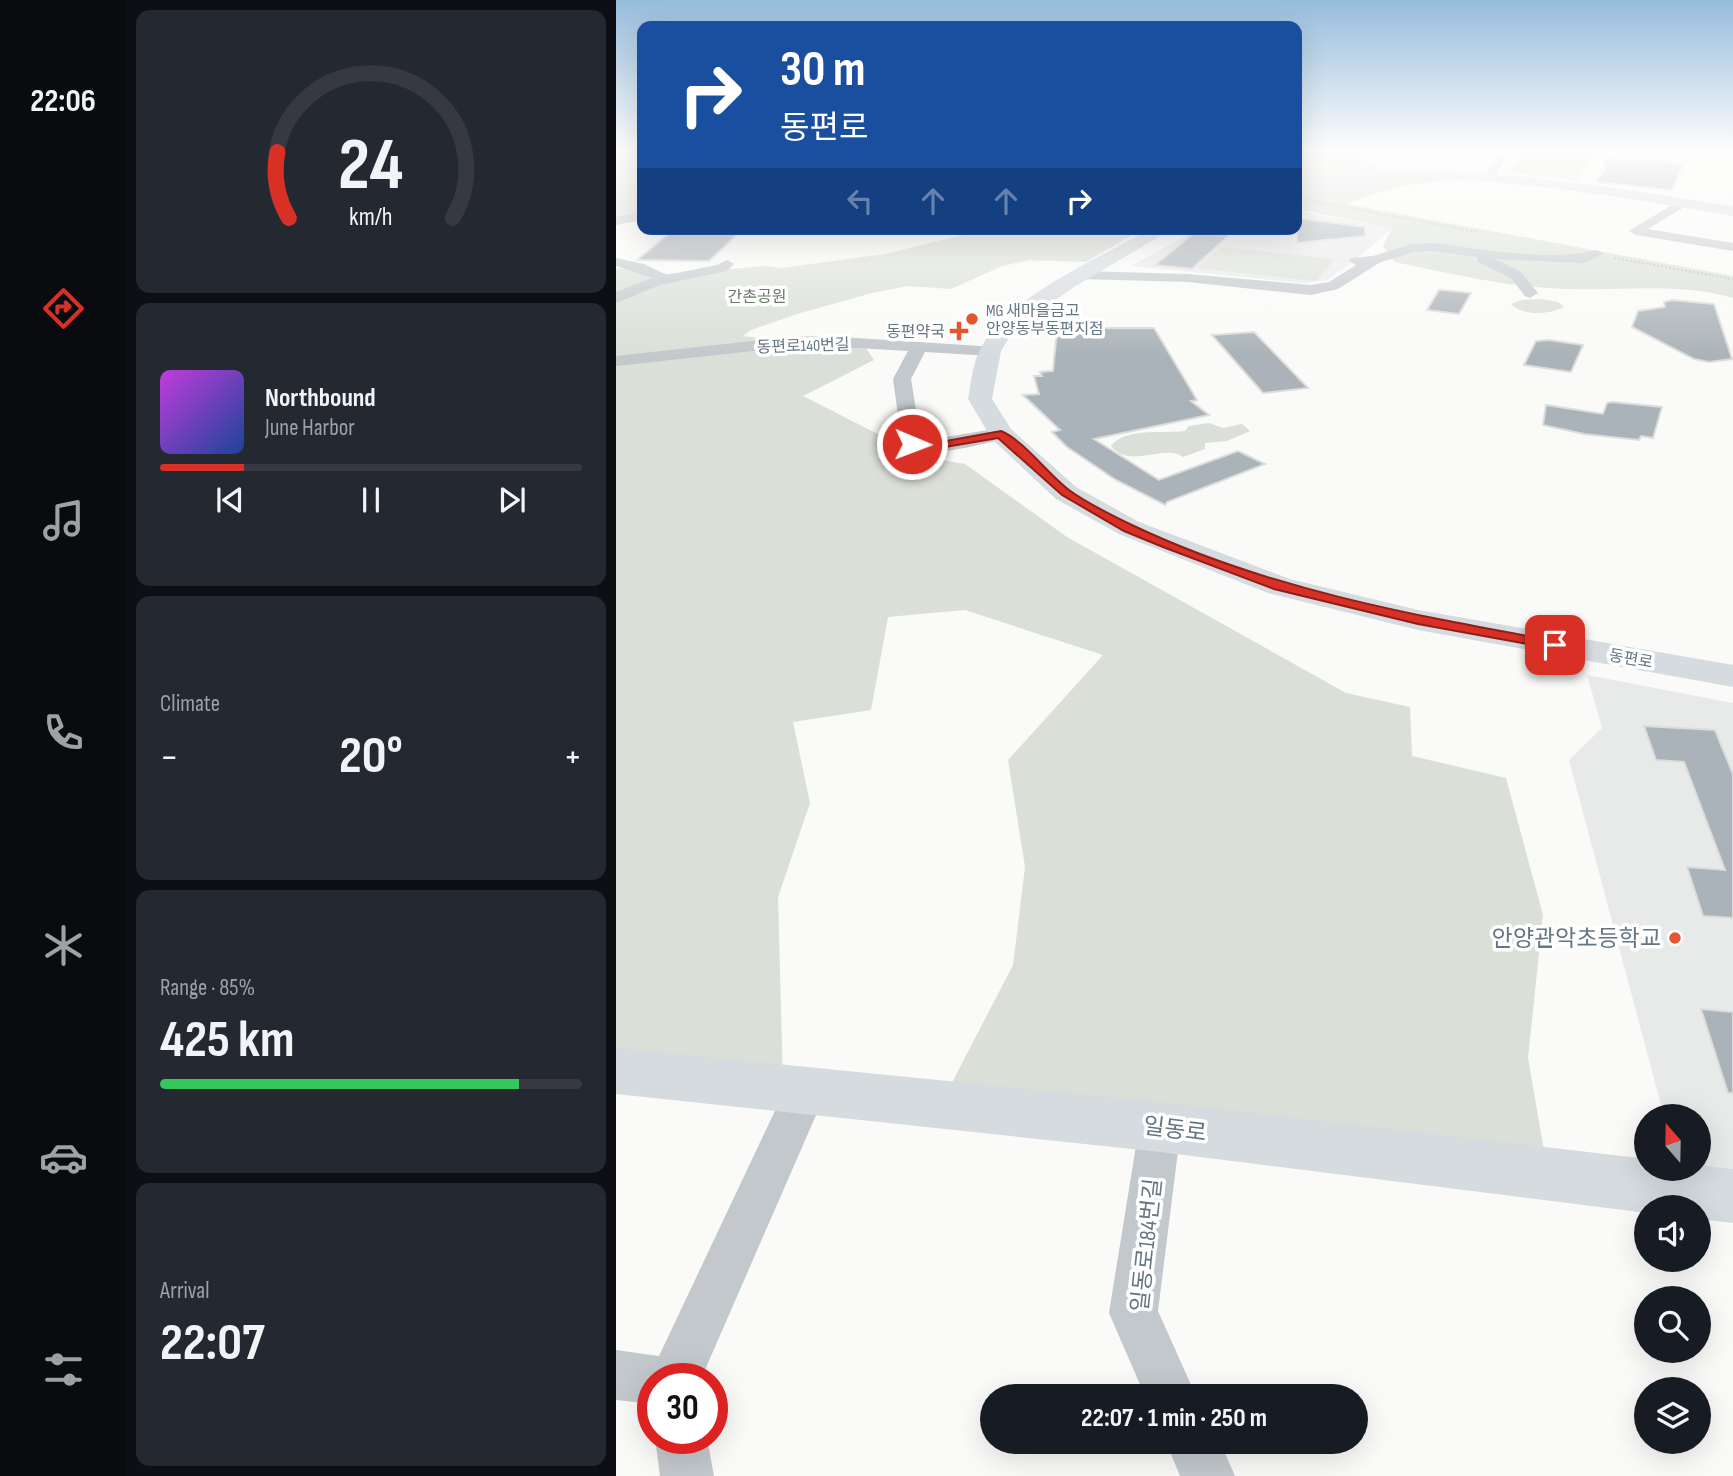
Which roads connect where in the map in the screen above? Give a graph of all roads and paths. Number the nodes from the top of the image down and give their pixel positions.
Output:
1 (1654, 220) edge
2 (1153, 235) edge
3 (1733, 247) edge
4 (1474, 254) junction
5 (1597, 254) dead end
6 (1374, 260) junction
7 (1354, 261) dead end
8 (616, 262) edge
9 (727, 264) dead end
10 (1083, 275) junction
11 (663, 278) junction
12 (1530, 293) dead end
13 (616, 299) edge
14 (919, 347) junction
15 (990, 351) junction
16 (616, 361) edge
17 (1001, 434) junction
18 (1733, 676) edge
19 (616, 1071) edge
20 (806, 1090) junction
21 (1160, 1128) junction
22 (1733, 1196) edge
23 (681, 1363) edge
24 (616, 1375) edge
25 (637, 1377) edge
26 (1166, 1384) edge
27 (684, 1454) edge
28 (1198, 1454) edge
29 (687, 1476) edge
30 (1208, 1476) edge

1 - 3 street
2 - 10 street, 동편로
4 - 5 street
4 - 6 street
4 - 12 street
6 - 7 street
6 - 10 street
8 - 11 street
9 - 11 street
10 - 15 street, 동편로
11 - 13 street
14 - 15 street, 동편로140번길
14 - 16 street, 동편로140번길
14 - 17 street
15 - 17 street, 동편로
17 - 18 street, 동편로
19 - 20 street, 일동로
20 - 21 street, 일동로
20 - 23 street
21 - 22 street, 일동로
21 - 26 street, 일동로184번길
24 - 25 street
27 - 29 street
28 - 30 street

